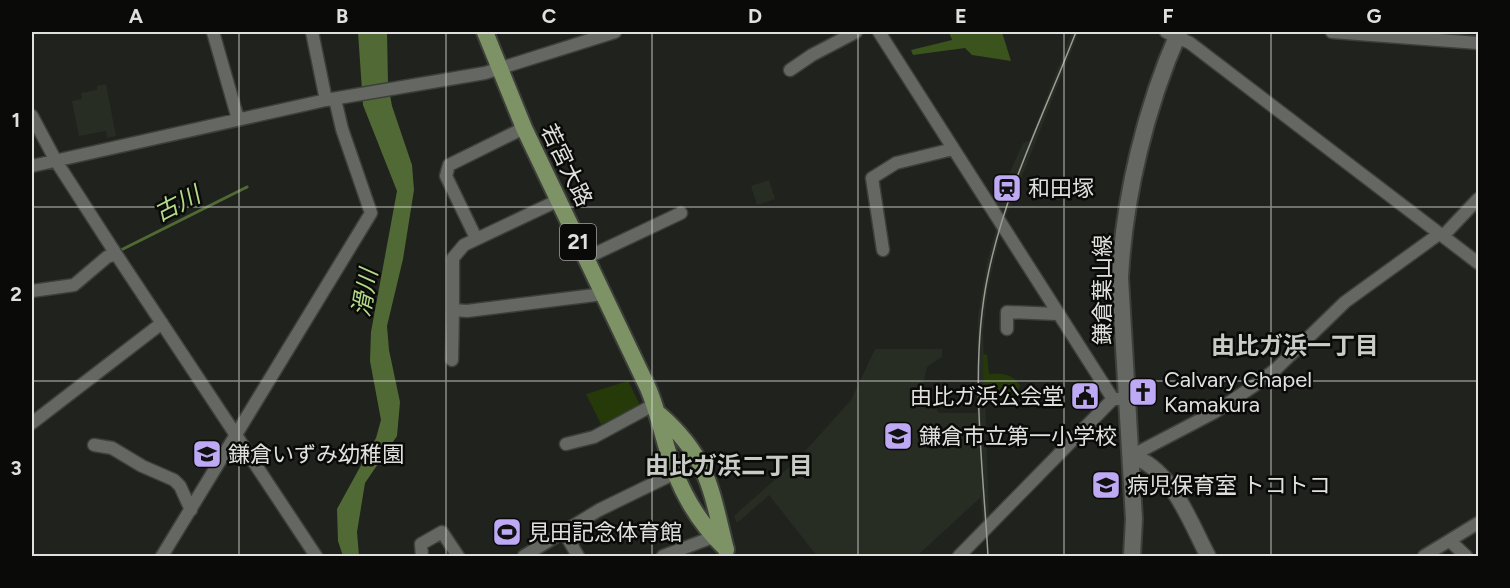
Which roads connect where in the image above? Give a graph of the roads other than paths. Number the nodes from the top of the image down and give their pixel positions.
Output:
1 (213, 32) edge
2 (312, 32) edge
3 (485, 32) edge
4 (615, 32) edge
5 (856, 32) edge
6 (879, 32) edge
7 (1332, 32) edge
8 (1174, 33) edge
9 (1473, 39) edge
10 (498, 69) junction
11 (790, 70) dead end
12 (331, 100) junction
13 (32, 116) edge
14 (238, 119) junction
15 (524, 128) junction
16 (953, 149) junction
17 (56, 161) junction
18 (32, 166) edge
19 (1479, 199) edge
20 (560, 200) junction
21 (681, 213) dead end
22 (1441, 235) junction
23 (476, 238) junction
24 (114, 250) junction
25 (883, 250) dead end
26 (586, 258) junction
27 (1479, 263) edge
28 (32, 291) edge
29 (603, 294) junction
30 (453, 310) junction
31 (1058, 314) junction
32 (162, 323) junction
33 (1007, 329) dead end
34 (452, 360) dead end
35 (1119, 399) junction
36 (657, 409) junction
37 (32, 423) edge
38 (236, 434) junction
39 (566, 444) dead end
40 (94, 446) dead end
41 (1131, 456) junction
42 (675, 473) junction
43 (191, 510) junction
44 (1479, 523) edge
45 (564, 532) junction
46 (713, 537) junction
47 (1450, 540) junction
48 (728, 553) edge
49 (162, 556) edge
50 (316, 556) edge
51 (422, 556) edge
52 (458, 556) edge
53 (524, 556) edge
54 (578, 556) edge
55 (663, 556) edge
56 (959, 556) edge
57 (1132, 556) edge
58 (1208, 556) edge
59 (1424, 556) edge
60 (1466, 556) edge

1 - 14 street
2 - 12 street
3 - 10 main road, 若宮大路 / 21
4 - 10 street
5 - 11 street
6 - 16 street
7 - 9 street
8 - 22 street
8 - 35 main road, 鎌倉葉山線
10 - 12 street
10 - 15 main road, 若宮大路 / 21
12 - 14 street
12 - 38 street
13 - 17 street
14 - 17 street
15 - 20 main road, 若宮大路 / 21
15 - 23 street
16 - 25 street
16 - 31 street
17 - 18 street
17 - 24 street
19 - 22 street
20 - 23 street
20 - 26 main road, 若宮大路 / 21
21 - 26 street
22 - 27 street
22 - 41 street
23 - 30 street
24 - 28 street
24 - 32 street
26 - 29 main road, 若宮大路 / 21
29 - 30 street
29 - 36 main road, 若宮大路 / 21
30 - 34 street
31 - 33 street
31 - 35 street
32 - 37 street
32 - 38 street
35 - 41 main road, 鎌倉葉山線
35 - 56 street
36 - 39 street
36 - 42 main road, 若宮大路 / 21
36 - 48 main road, 若宮大路 / 21
38 - 43 street
38 - 50 street
40 - 43 street
41 - 57 main road, 鎌倉葉山線
41 - 58 street
42 - 45 street
42 - 46 main road, 若宮大路 / 21
43 - 49 street
44 - 47 street
45 - 53 street
45 - 54 street
46 - 48 main road, 若宮大路 / 21
46 - 55 street
47 - 59 street
47 - 60 street
51 - 52 street

